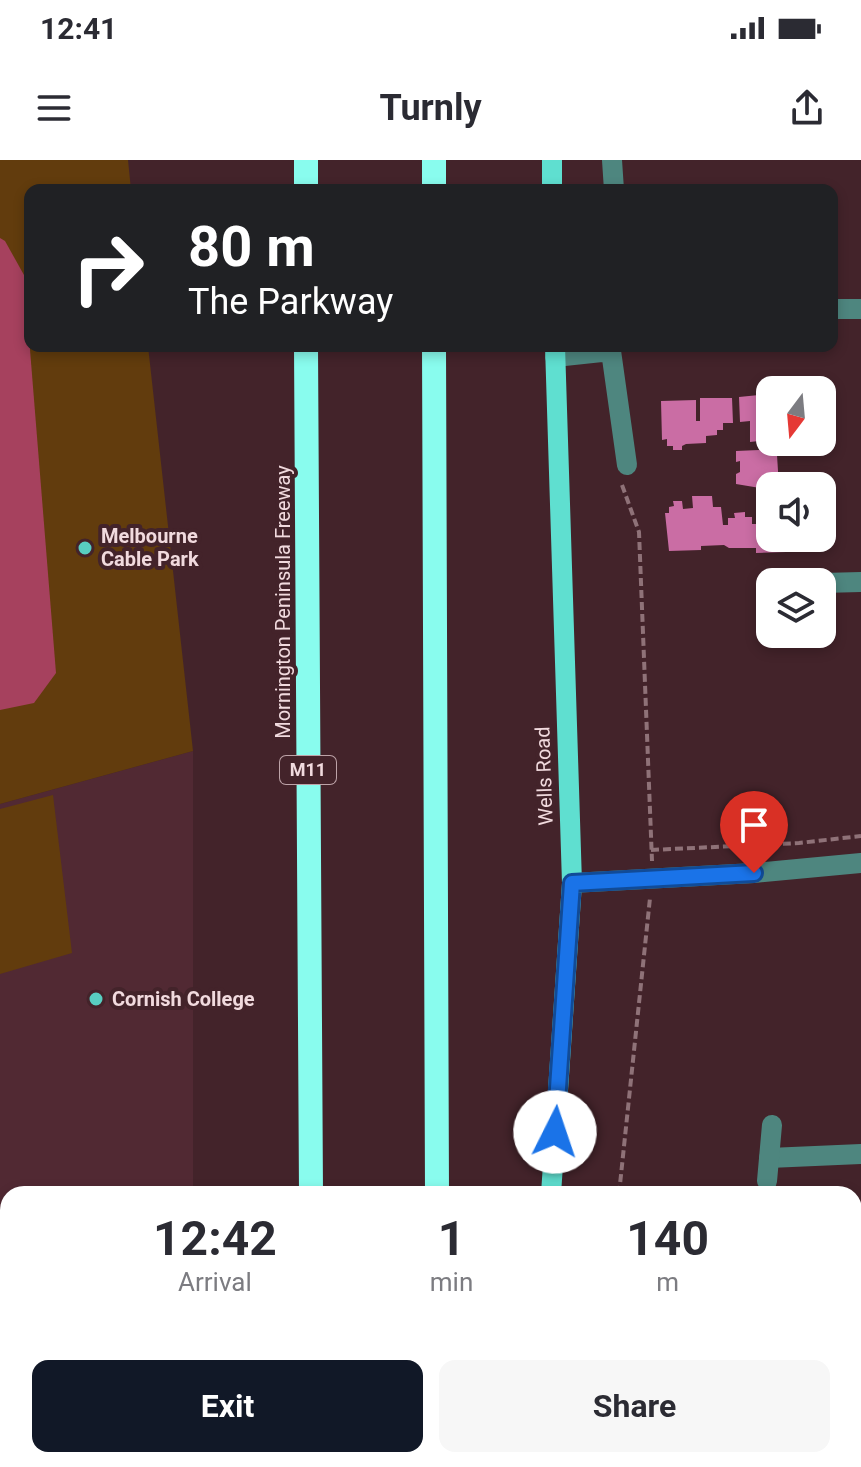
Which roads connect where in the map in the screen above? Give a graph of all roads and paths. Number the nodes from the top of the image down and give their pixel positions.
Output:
1 (306, 160) edge
2 (434, 160) edge
3 (552, 160) edge
4 (612, 160) edge
5 (306, 184) edge
6 (434, 184) edge
7 (552, 184) edge
8 (614, 184) edge
9 (838, 309) edge
10 (861, 309) edge
11 (306, 352) edge
12 (434, 352) edge
13 (555, 352) edge
14 (612, 352) edge
15 (627, 465) joint
16 (861, 582) edge
17 (836, 583) edge
18 (861, 836) edge
19 (651, 850) junction
20 (861, 863) edge
21 (652, 877) junction
22 (572, 883) junction
23 (772, 1125) dead end
24 (861, 1154) edge
25 (769, 1158) junction
26 (767, 1181) dead end
27 (311, 1186) edge
28 (437, 1186) edge
29 (552, 1186) edge
30 (620, 1186) edge

1 - 5 highway
2 - 6 highway
3 - 7 main road
4 - 8 street
9 - 10 street
11 - 27 highway, Mornington Peninsula Freeway / M11
12 - 28 highway
13 - 22 main road, Wells Road
14 - 15 street, Wells Road
15 - 19 path
16 - 17 street
18 - 19 path
19 - 21 path
20 - 21 street
21 - 22 street
21 - 30 path
22 - 29 main road, Wells Road
23 - 25 street
24 - 25 street
25 - 26 street

